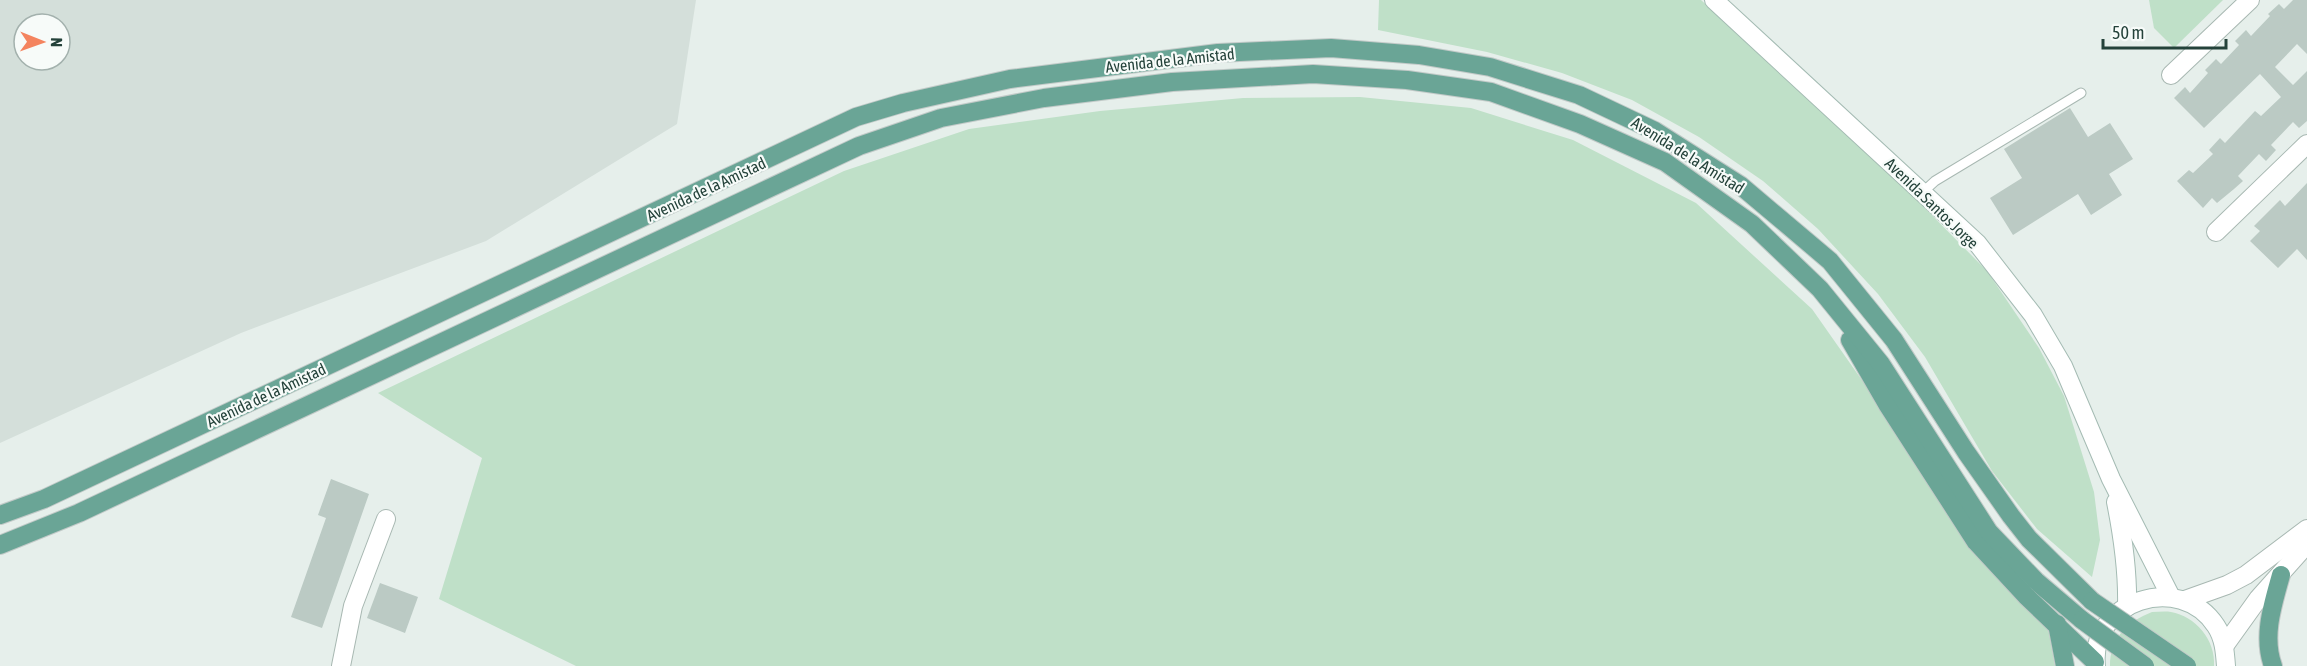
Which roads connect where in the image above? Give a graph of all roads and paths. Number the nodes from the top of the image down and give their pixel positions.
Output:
1 (1714, 0) edge
2 (2250, 0) edge
3 (2171, 75) dead end
4 (2081, 93) dead end
5 (2307, 144) edge
6 (1923, 192) junction
7 (2216, 232) dead end
8 (1820, 289) junction
9 (2111, 479) junction
10 (0, 515) edge
11 (386, 519) dead end
12 (2307, 529) edge
13 (2307, 544) edge
14 (0, 545) edge
15 (2281, 575) junction
16 (2178, 598) junction
17 (2127, 607) junction
18 (2057, 624) junction
19 (2224, 645) junction
20 (2096, 664) edge
21 (341, 666) edge
22 (2065, 666) edge
23 (2145, 666) edge
24 (2187, 666) edge
25 (2226, 666) edge
26 (2273, 666) edge

1 - 6 main road, Avenida Santos Jorge
2 - 3 main road
4 - 6 lane
5 - 7 main road
6 - 9 main road, Avenida Santos Jorge
8 - 14 main road, Avenida de la Amistad
8 - 18 main road
8 - 23 main road, Avenida de la Amistad, bridge
9 - 16 main road, Avenida Santos Jorge
9 - 17 main road, Avenida Santos Jorge
10 - 24 main road, Avenida de la Amistad, bridge
11 - 21 main road
12 - 16 main road
13 - 15 main road
15 - 19 main road
15 - 26 main road
16 - 17 main road
16 - 19 main road
17 - 20 main road
18 - 20 main road
18 - 22 main road
19 - 25 main road

